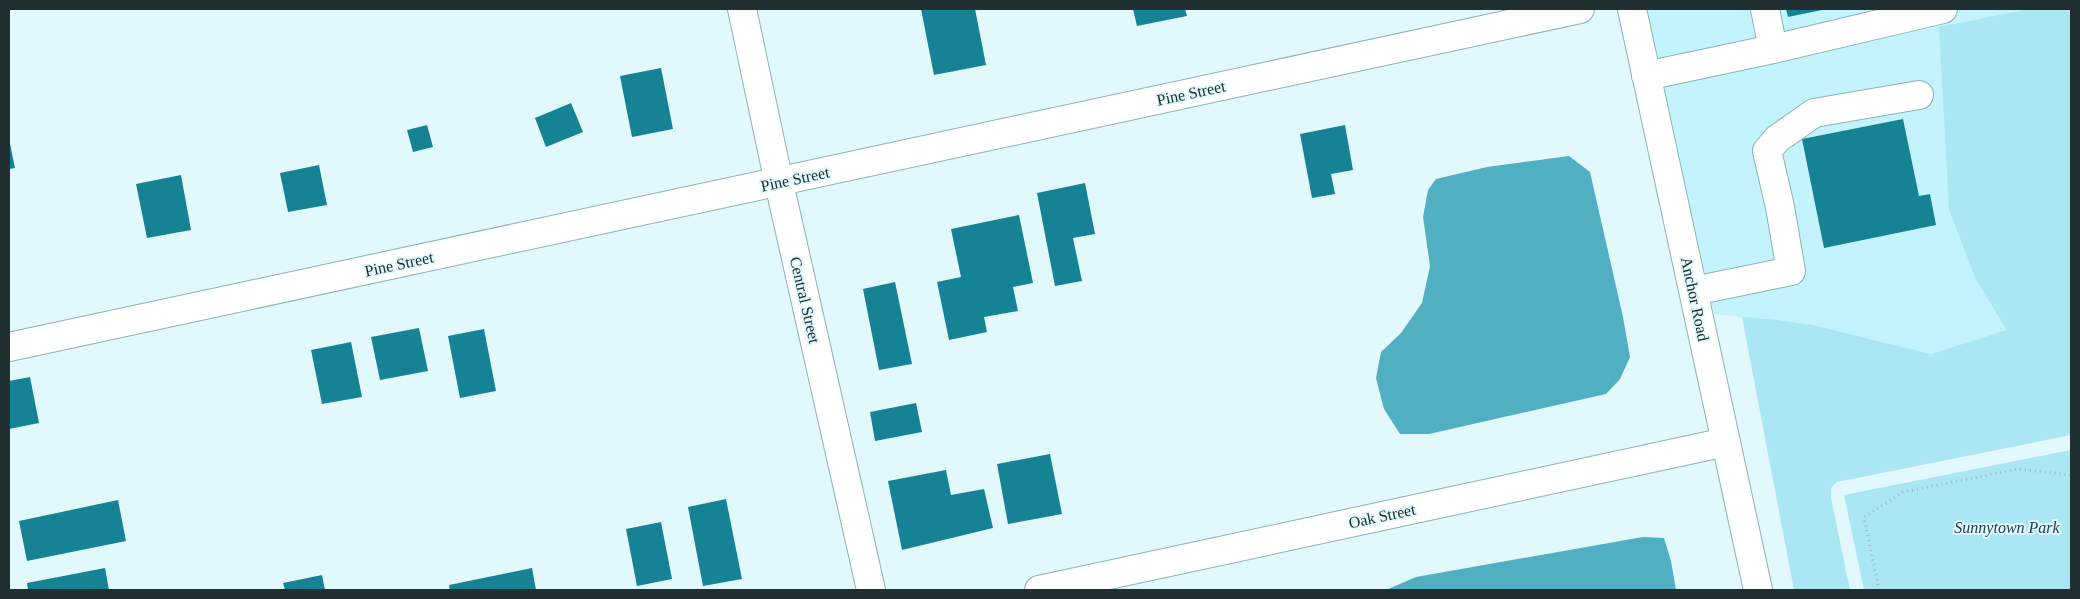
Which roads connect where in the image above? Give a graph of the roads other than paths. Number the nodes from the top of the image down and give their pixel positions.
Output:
1 (742, 9) edge
2 (1580, 9) edge
3 (1632, 9) edge
4 (1764, 9) edge
5 (1943, 9) edge
6 (1909, 13) edge
7 (1773, 49) junction
8 (1646, 76) junction
9 (1919, 95) dead end
10 (779, 183) junction
11 (1694, 291) junction
12 (9, 347) edge
13 (1726, 442) junction
14 (871, 590) edge
15 (1038, 590) edge
16 (1758, 590) edge

1 - 10 street, Central Street
2 - 10 street, Pine Street
3 - 8 street, Anchor Road
4 - 7 street
5 - 6 street
6 - 7 street
7 - 8 street
8 - 11 street, Anchor Road
9 - 11 street
10 - 12 street, Pine Street
10 - 14 street, Central Street
11 - 13 street, Anchor Road
13 - 15 street, Oak Street
13 - 16 street, Anchor Road

